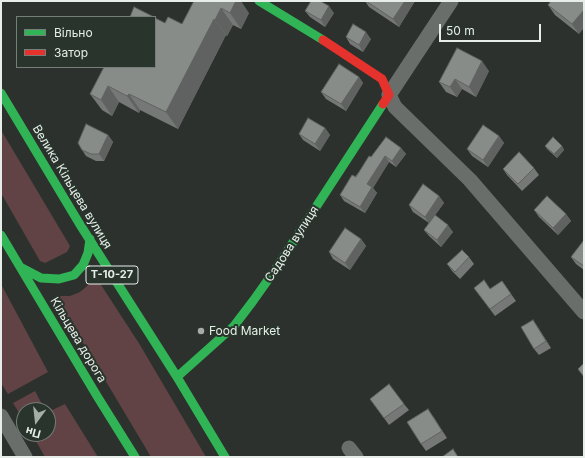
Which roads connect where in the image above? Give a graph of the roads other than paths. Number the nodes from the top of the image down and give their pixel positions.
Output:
1 (260, 1) edge
2 (451, 1) edge
3 (1, 93) edge
4 (389, 95) junction
5 (1, 235) edge
6 (90, 239) junction
7 (20, 267) junction
8 (584, 312) edge
9 (177, 377) junction
10 (3, 424) edge
11 (26, 457) edge
12 (135, 457) edge
13 (225, 457) edge

1 - 4 main road
2 - 4 street, Садова вулиця
3 - 6 main road, Велика Кільцева вулиця / Т-10-27
4 - 8 street
4 - 9 main road, Садова вулиця
5 - 7 main road, Кільцева дорога
6 - 7 main road
6 - 9 main road, Велика Кільцева вулиця / Т-10-27
7 - 12 main road, Кільцева дорога
9 - 13 main road, Велика Кільцева вулиця / Т-10-27
10 - 11 street

